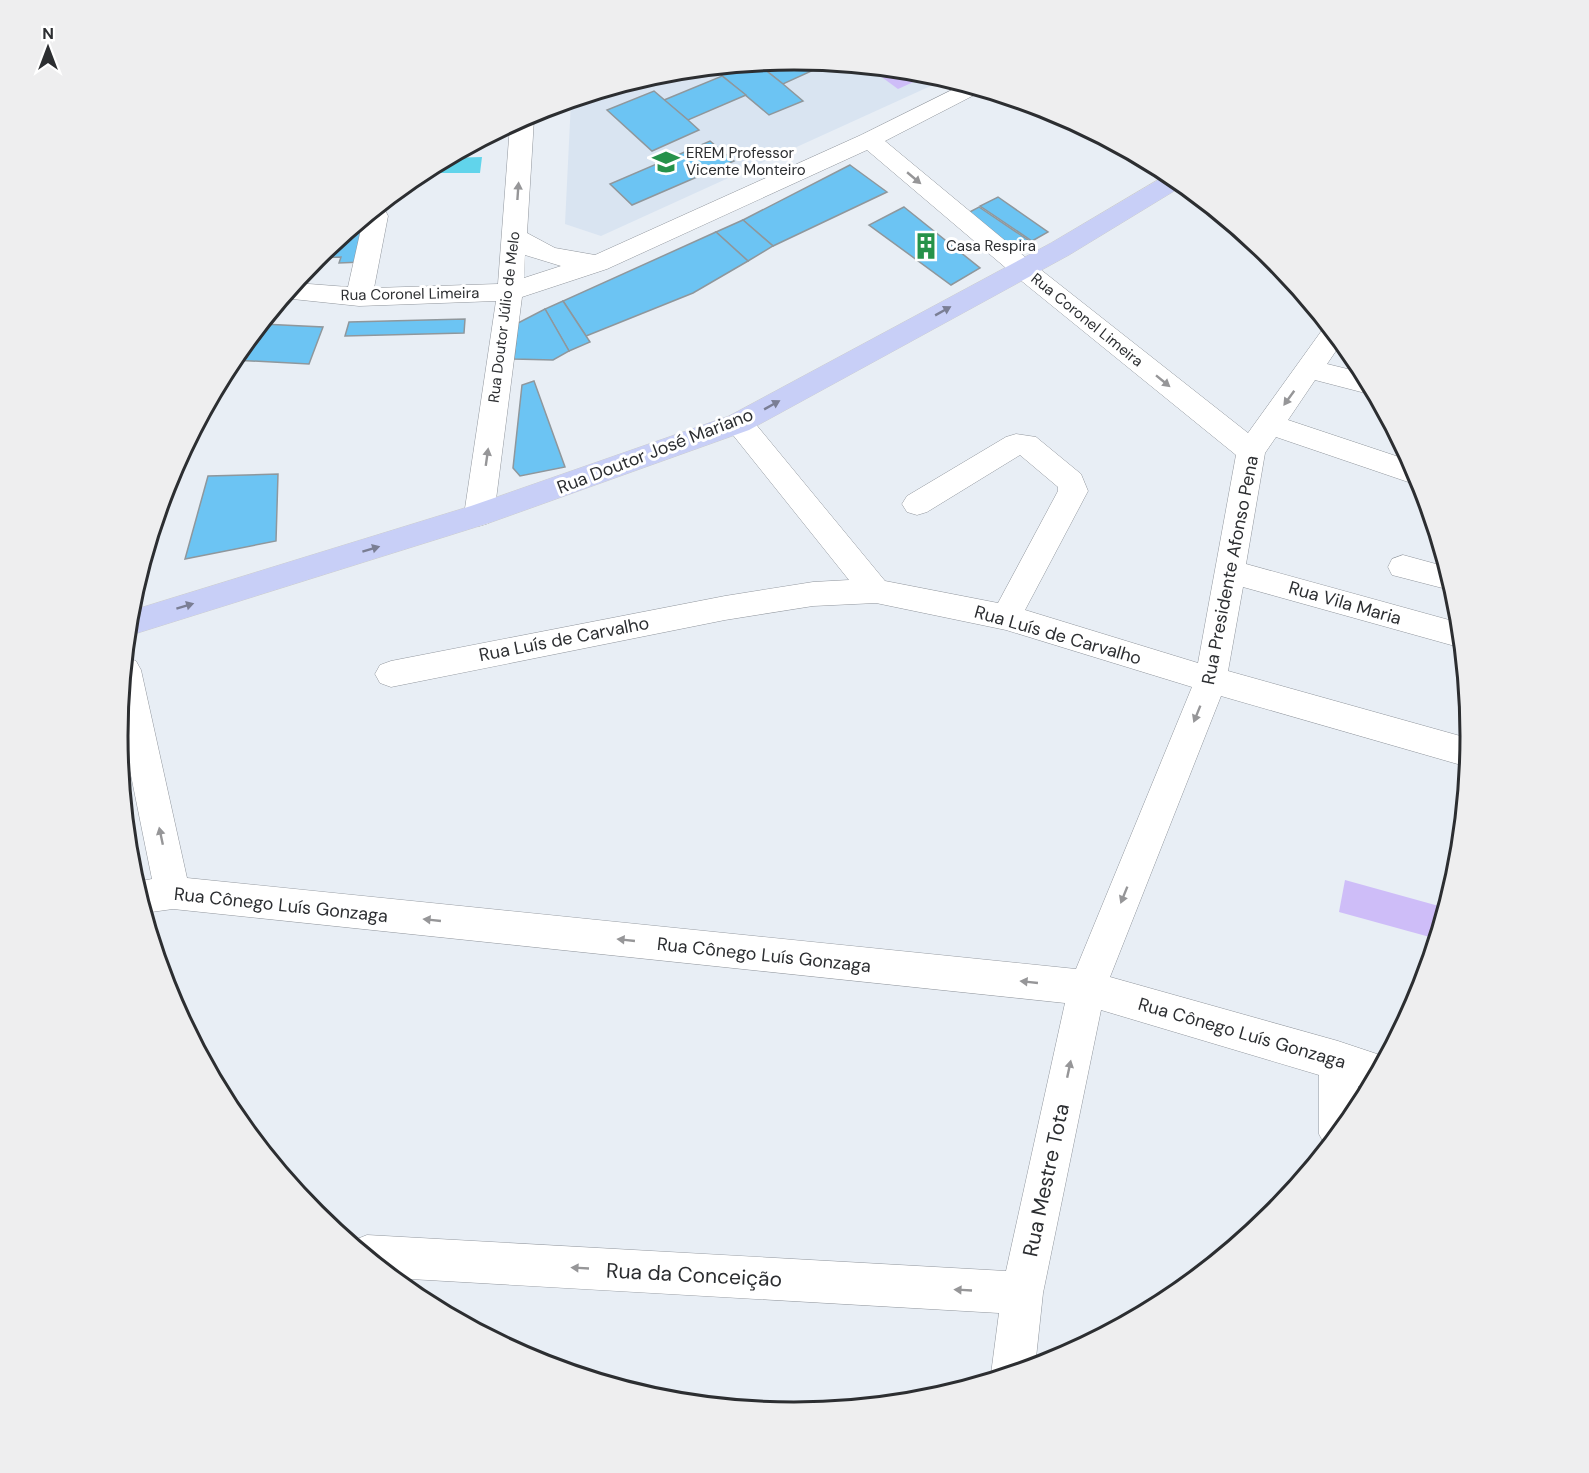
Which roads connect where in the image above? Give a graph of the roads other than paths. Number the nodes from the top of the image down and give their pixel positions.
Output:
1 (964, 92) edge
2 (521, 129) edge
3 (869, 140) junction
4 (1167, 185) edge
5 (375, 219) edge
6 (515, 237) junction
7 (598, 263) junction
8 (1022, 268) junction
9 (299, 292) edge
10 (510, 292) junction
11 (359, 297) junction
12 (1329, 340) edge
13 (1310, 369) junction
14 (1357, 381) edge
15 (739, 423) junction
16 (1270, 425) junction
17 (1251, 451) junction
18 (1405, 470) edge
19 (917, 504) dead end
20 (479, 515) junction
21 (1403, 567) dead end
22 (1229, 571) junction
23 (1441, 578) edge
24 (876, 591) junction
25 (1006, 617) junction
26 (139, 621) edge
27 (1452, 634) edge
28 (391, 674) dead end
29 (1210, 680) junction
30 (129, 707) edge
31 (1460, 750) edge
32 (156, 895) edge
33 (1087, 988) junction
34 (1338, 1060) junction
35 (1371, 1071) edge
36 (1339, 1120) edge
37 (379, 1257) edge
38 (1022, 1293) junction
39 (1014, 1365) edge

1 - 3 street, Rua Coronel Limeira
6 -> 2 street, Rua Doutor Júlio de Melo
3 - 7 street, Rua Coronel Limeira
3 -> 8 street, Rua Coronel Limeira
4 - 8 main road, Rua Doutor José Mariano
5 - 11 street
6 - 7 street
6 - 10 street, Rua Doutor Júlio de Melo
7 - 10 street, Rua Coronel Limeira
15 -> 8 main road, Rua Doutor José Mariano
8 -> 17 street, Rua Coronel Limeira
9 - 11 street, Rua Coronel Limeira
10 - 11 street, Rua Coronel Limeira
20 -> 10 street, Rua Doutor Júlio de Melo
12 - 13 street, Rua Presidente Afonso Pena
13 - 14 street
13 -> 16 street, Rua Presidente Afonso Pena
15 - 20 main road, Rua Doutor José Mariano
15 - 24 street
16 - 17 street, Rua Presidente Afonso Pena
16 - 18 street
17 - 22 street, Rua Presidente Afonso Pena
19 - 25 street
26 -> 20 main road, Rua Doutor José Mariano
21 - 23 street
22 - 27 street, Rua Vila Maria
22 - 29 street, Rua Presidente Afonso Pena
24 - 25 street, Rua Luís de Carvalho
24 - 28 street, Rua Luís de Carvalho
25 - 29 street, Rua Luís de Carvalho
29 - 31 street, Rua Luís de Carvalho
29 -> 33 street, Rua Presidente Afonso Pena
32 -> 30 street
33 -> 32 street, Rua Cônego Luís Gonzaga
33 - 34 street, Rua Cônego Luís Gonzaga
38 -> 33 street, Rua Mestre Tota
34 - 35 street, Rua Cônego Luís Gonzaga
34 - 36 street
38 -> 37 street, Rua da Conceição
38 - 39 street, Rua Mestre Tota

